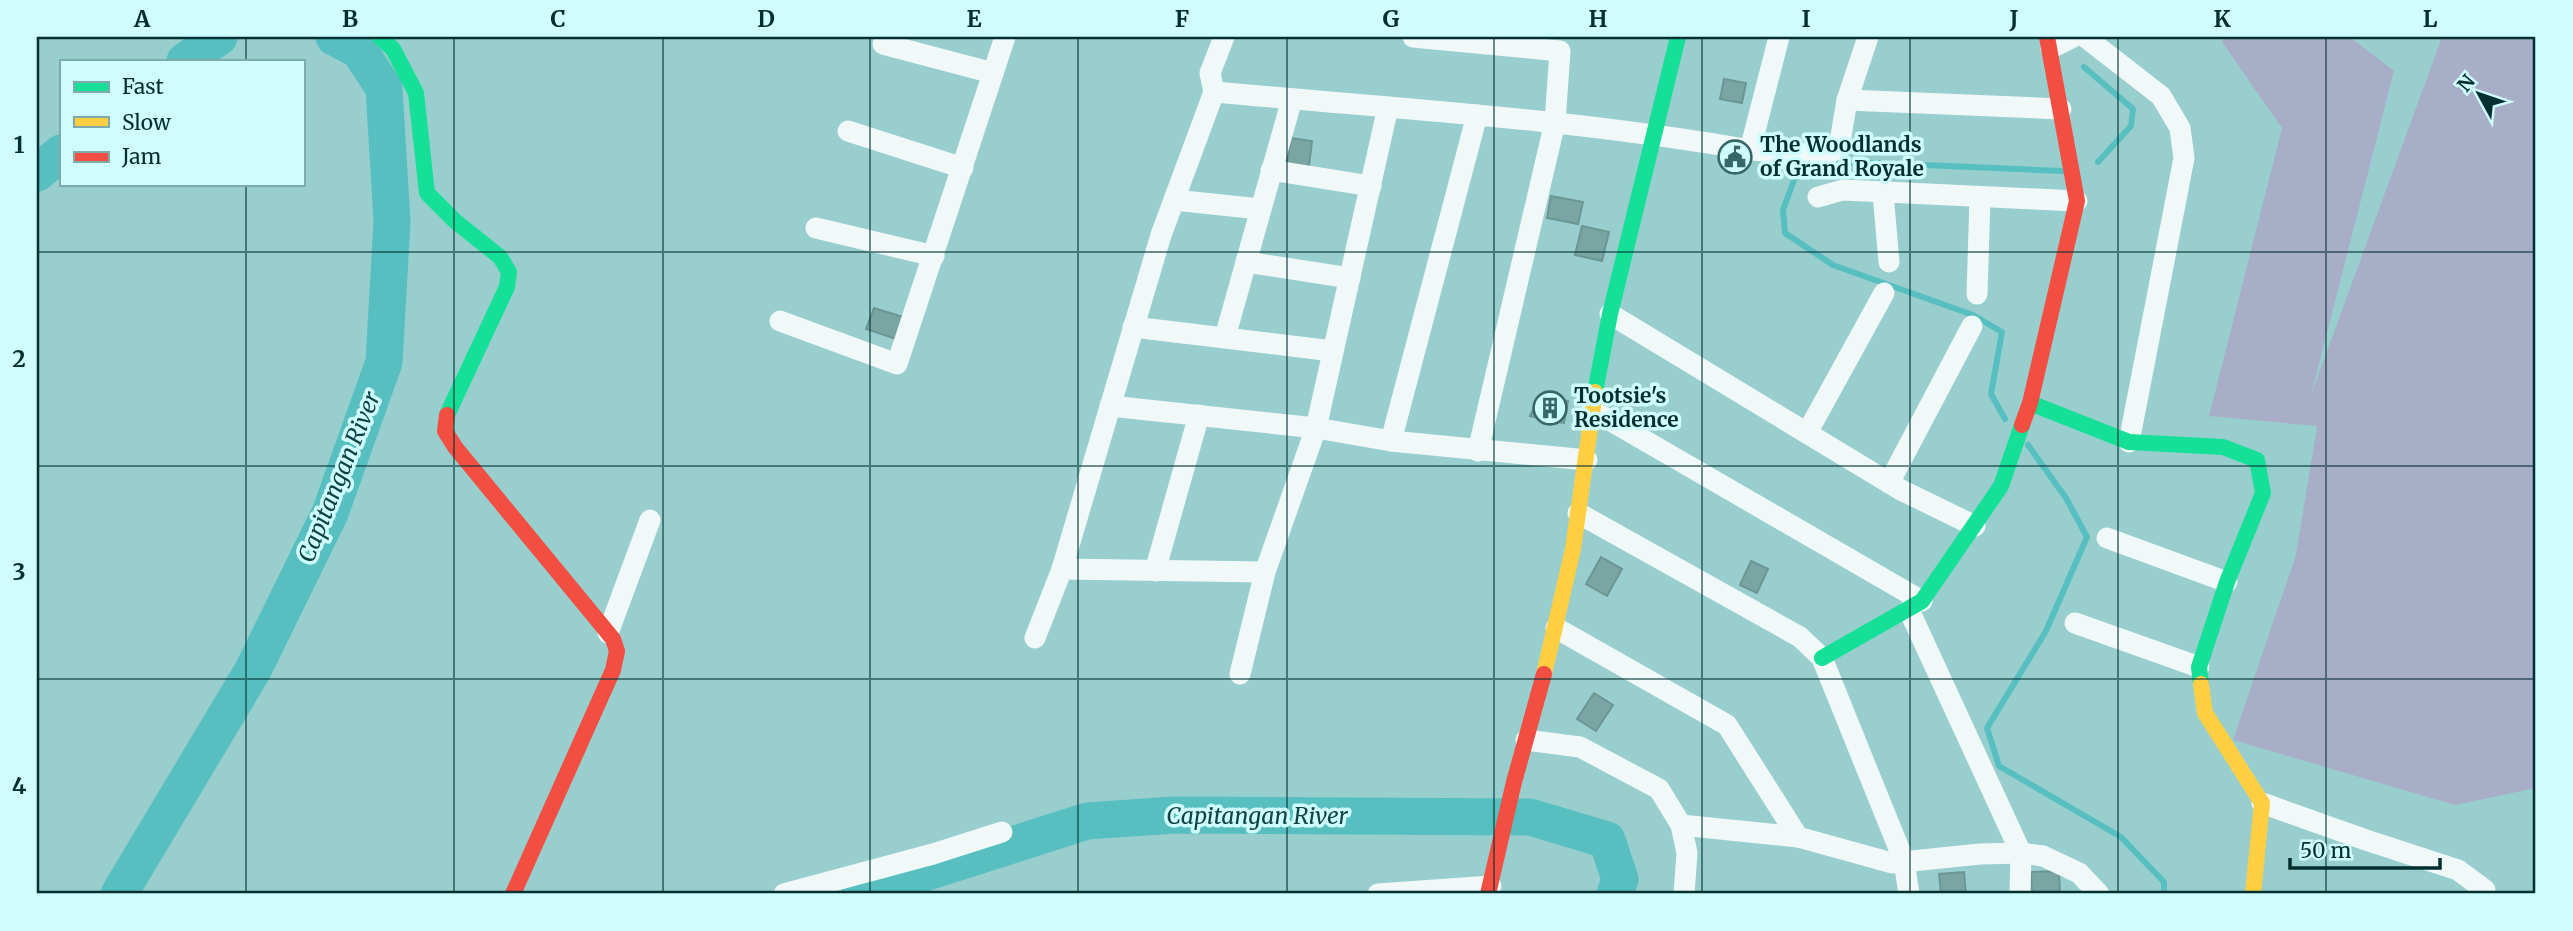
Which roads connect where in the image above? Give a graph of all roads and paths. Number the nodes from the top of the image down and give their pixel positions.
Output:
1 (380, 37) edge
2 (1005, 37) edge
3 (1224, 37) edge
4 (1413, 37) edge
5 (1678, 37) edge
6 (1779, 37) edge
7 (1868, 37) edge
8 (2073, 37) edge
9 (2085, 37) edge
10 (2049, 42) edge
11 (883, 44) dead end
12 (993, 74) junction
13 (1214, 92) junction
14 (1292, 99) junction
15 (1847, 100) junction
16 (1388, 107) junction
17 (2061, 109) junction
18 (1477, 115) junction
19 (1555, 122) junction
20 (848, 131) dead end
21 (1653, 133) junction
22 (1750, 150) junction
23 (963, 168) junction
24 (1271, 170) junction
25 (1371, 186) junction
26 (1883, 193) junction
27 (1818, 197) dead end
28 (1980, 198) junction
29 (1174, 200) junction
30 (2077, 201) junction
31 (1260, 209) junction
32 (816, 228) dead end
33 (934, 257) junction
34 (1246, 262) junction
35 (1889, 262) dead end
36 (1350, 278) junction
37 (1884, 293) dead end
38 (1977, 294) dead end
39 (1610, 314) junction
40 (780, 321) dead end
41 (1972, 326) dead end
42 (1133, 327) junction
43 (1225, 337) junction
44 (1333, 351) junction
45 (2030, 403) junction
46 (1110, 406) junction
47 (1592, 410) junction
48 (1199, 415) junction
49 (1317, 428) junction
50 (1807, 433) junction
51 (1391, 441) junction
52 (2129, 442) junction
53 (1478, 451) junction
54 (1587, 460) junction
55 (1889, 483) junction
56 (1578, 513) junction
57 (650, 520) dead end
58 (1975, 526) junction
59 (2107, 538) dead end
60 (1062, 569) junction
61 (1154, 571) junction
62 (1265, 572) junction
63 (2227, 582) junction
64 (1915, 606) junction
65 (2075, 624) dead end
66 (1556, 628) junction
67 (608, 632) junction
68 (1035, 639) dead end
69 (1822, 658) junction
70 (2199, 667) junction
71 (1240, 674) dead end
72 (1526, 740) junction
73 (2262, 803) junction
74 (1681, 825) junction
75 (1002, 832) dead end
76 (1798, 837) junction
77 (2021, 853) junction
78 (1904, 861) junction
79 (1490, 890) edge
80 (2487, 893) edge
81 (513, 894) edge
82 (784, 894) edge
83 (1378, 894) edge
84 (1685, 894) edge
85 (1909, 894) edge
86 (2020, 894) edge
87 (2099, 894) edge
88 (2253, 894) edge

1 - 67 street
2 - 12 street
3 - 13 street
4 - 19 street
5 - 21 street
6 - 22 street
7 - 15 street
8 - 10 street
9 - 52 street
10 - 17 street
11 - 12 street
12 - 23 street
13 - 14 street
13 - 29 street
14 - 16 street
14 - 24 street
15 - 17 street
15 - 22 street
16 - 18 street
16 - 25 street
17 - 30 street
18 - 19 street
18 - 51 street
19 - 21 street
19 - 53 street
20 - 23 street
21 - 22 street
21 - 39 street
23 - 33 street
24 - 25 street
24 - 31 street
25 - 36 street
26 - 27 street
26 - 28 street
26 - 35 street
28 - 30 street
28 - 38 street
29 - 31 street
29 - 42 street
30 - 45 street
31 - 34 street
32 - 33 street
33 - 40 street
34 - 36 street
34 - 43 street
36 - 44 street
37 - 50 street
39 - 47 street
39 - 50 street
41 - 55 street
42 - 43 street
42 - 46 street
43 - 44 street
44 - 49 street
45 - 52 street
45 - 58 street
46 - 48 street
46 - 60 street
47 - 54 street
47 - 64 street
48 - 49 street
48 - 61 street
49 - 51 street
49 - 62 street
50 - 55 street
51 - 53 street
52 - 63 street
53 - 54 street
54 - 56 street
55 - 58 street
56 - 66 street
56 - 69 street
57 - 67 street
58 - 64 street
59 - 63 street
60 - 61 street
60 - 68 street
61 - 62 street
62 - 71 street
63 - 70 street
64 - 69 street
64 - 77 street
65 - 70 street
66 - 72 street
66 - 76 street
67 - 81 street
69 - 78 street
70 - 73 street
72 - 74 street
72 - 79 street
73 - 80 street
73 - 88 street
74 - 76 street
74 - 84 street
75 - 82 street
76 - 78 street
77 - 78 street
77 - 86 street
77 - 87 street
78 - 85 street
79 - 83 street

